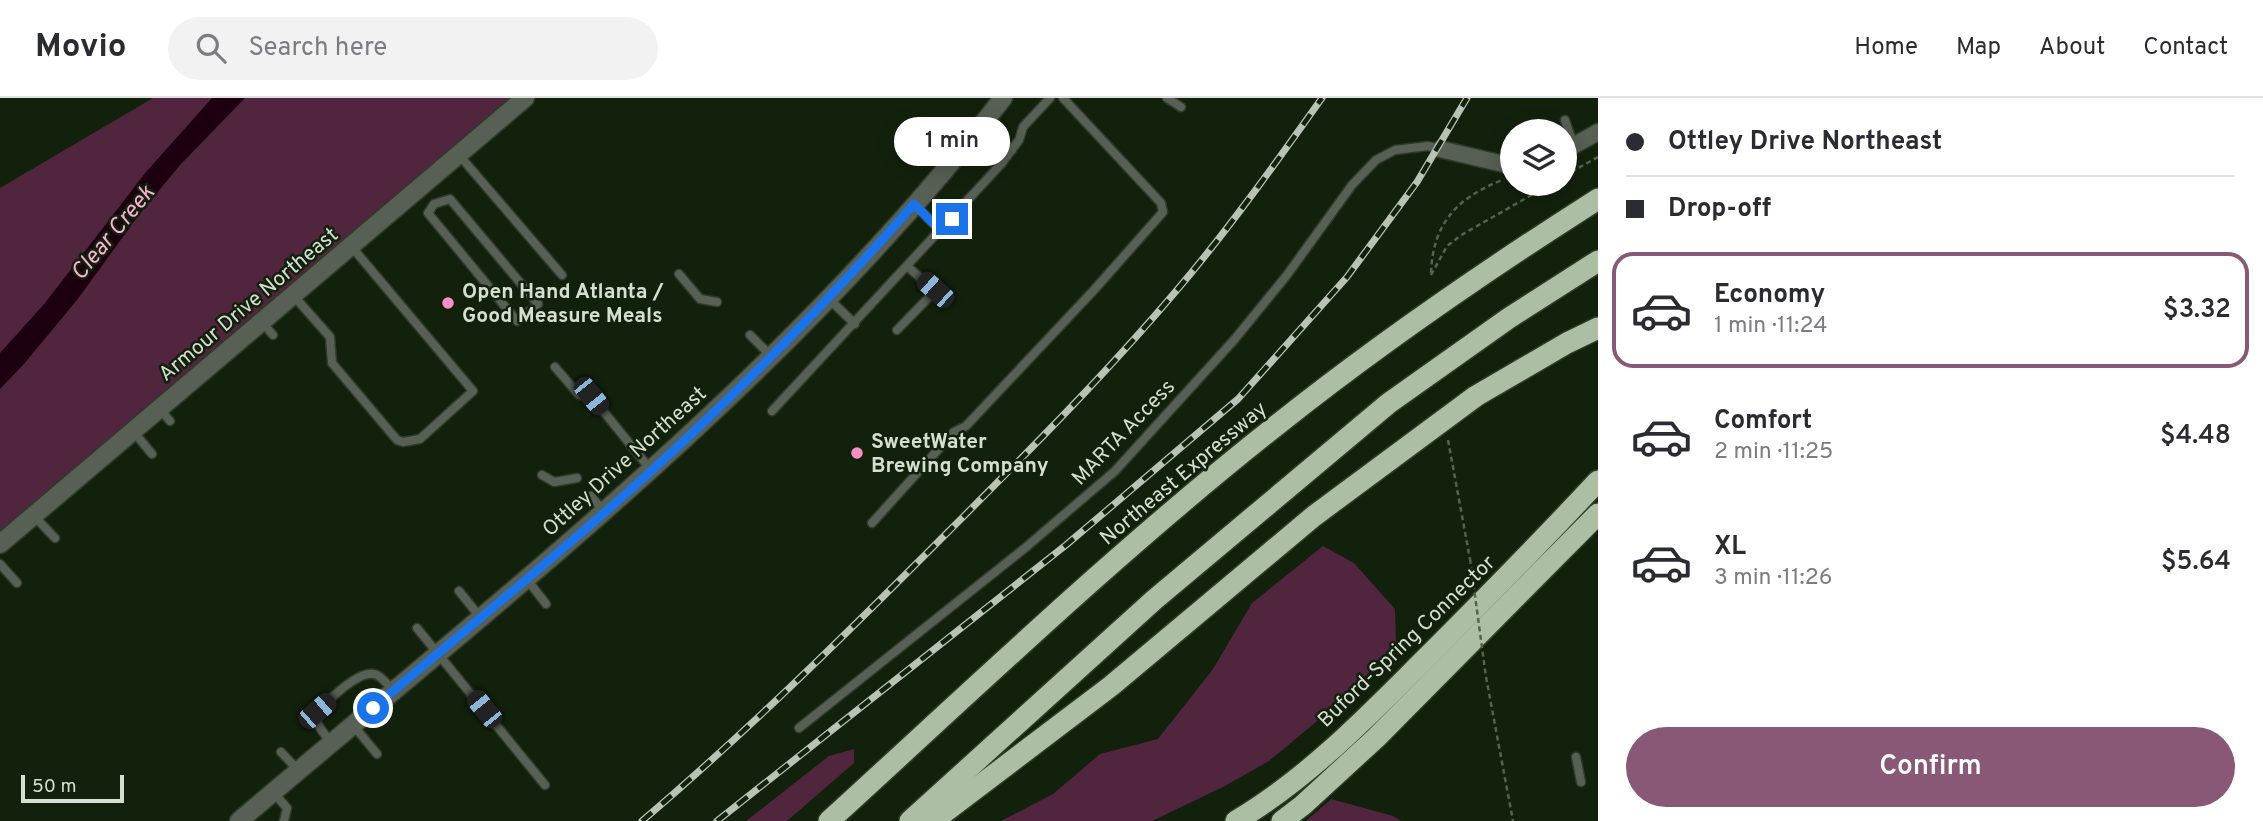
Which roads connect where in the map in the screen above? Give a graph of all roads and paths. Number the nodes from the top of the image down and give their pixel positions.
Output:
1 (525, 98) edge
2 (1003, 98) edge
3 (1050, 98) edge
4 (1063, 98) edge
5 (1172, 99) edge
6 (1181, 107) dead end
7 (983, 122) junction
8 (1598, 132) edge
9 (1577, 144) edge
10 (1440, 149) joint
11 (1012, 150) junction
12 (459, 155) junction
13 (1598, 157) edge
14 (1500, 169) edge
15 (1577, 169) edge
16 (1500, 177) edge
17 (418, 189) junction
18 (1530, 196) edge
19 (1598, 199) edge
20 (434, 204) junction
21 (914, 204) junction
22 (939, 229) junction
23 (351, 246) junction
24 (1598, 261) edge
25 (908, 266) junction
26 (678, 274) dead end
27 (562, 275) dead end
28 (293, 295) junction
29 (829, 299) junction
30 (717, 302) dead end
31 (855, 324) junction
32 (1598, 328) edge
33 (897, 330) dead end
34 (750, 335) dead end
35 (771, 356) junction
36 (555, 367) dead end
37 (772, 411) dead end
38 (133, 431) junction
39 (1447, 437) dead end
40 (152, 454) dead end
41 (651, 471) junction
42 (542, 475) dead end
43 (577, 478) dead end
44 (1598, 481) edge
45 (591, 496) dead end
46 (604, 512) junction
47 (1598, 514) edge
48 (34, 516) junction
49 (872, 523) dead end
50 (55, 538) dead end
51 (0, 544) edge
52 (0, 564) edge
53 (526, 578) junction
54 (17, 583) dead end
55 (459, 592) dead end
56 (546, 604) dead end
57 (480, 617) junction
58 (417, 628) dead end
59 (439, 652) junction
60 (393, 691) junction
61 (353, 725) junction
62 (799, 728) dead end
63 (332, 743) junction
64 (282, 751) dead end
65 (377, 754) dead end
66 (1576, 757) dead end
67 (299, 771) junction
68 (1581, 782) dead end
69 (545, 785) dead end
70 (273, 792) junction
71 (239, 821) edge
72 (284, 821) edge
73 (829, 821) edge
74 (910, 821) edge
75 (933, 821) edge
76 (1236, 821) edge
77 (1282, 821) edge
78 (1513, 821) edge

1 - 12 street, Armour Drive Northeast
2 - 7 street, Ottley Drive Northeast
3 - 11 lane
4 - 49 lane
5 - 6 lane
7 - 11 lane
7 - 21 street, Ottley Drive Northeast
8 - 9 street
10 - 14 street
10 - 62 lane, MARTA Access
11 - 22 lane
12 - 17 street, Armour Drive Northeast
12 - 27 lane
13 - 15 path
16 - 18 path
17 - 20 lane
17 - 23 street, Armour Drive Northeast
19 - 73 highway, Northeast Expressway
20 - 20 lane
21 - 22 lane
21 - 29 street, Ottley Drive Northeast
22 - 25 lane
23 - 28 street, Armour Drive Northeast
23 - 28 lane
24 - 74 highway
25 - 31 lane
25 - 33 lane
26 - 30 lane
28 - 38 street, Armour Drive Northeast
29 - 31 lane
29 - 35 street, Ottley Drive Northeast
31 - 37 lane
32 - 75 highway
34 - 35 lane
35 - 41 street, Ottley Drive Northeast
36 - 41 lane
38 - 40 lane
38 - 48 street, Armour Drive Northeast
39 - 78 path, bridge
41 - 46 street, Ottley Drive Northeast
42 - 43 lane
44 - 76 highway, Buford-Spring Connector
45 - 46 lane
46 - 53 street, Ottley Drive Northeast
47 - 77 highway
48 - 50 lane
48 - 51 street, Armour Drive Northeast
52 - 54 lane
53 - 56 lane
53 - 57 street, Ottley Drive Northeast
55 - 57 lane
57 - 59 street, Ottley Drive Northeast
58 - 59 lane
59 - 60 street, Ottley Drive Northeast
59 - 69 lane
60 - 61 street, Ottley Drive Northeast
60 - 63 lane
61 - 63 street, Ottley Drive Northeast
61 - 65 lane
63 - 67 street, Ottley Drive Northeast
64 - 67 lane
66 - 68 lane
67 - 70 street, Ottley Drive Northeast
70 - 71 street, Ottley Drive Northeast
70 - 72 lane

